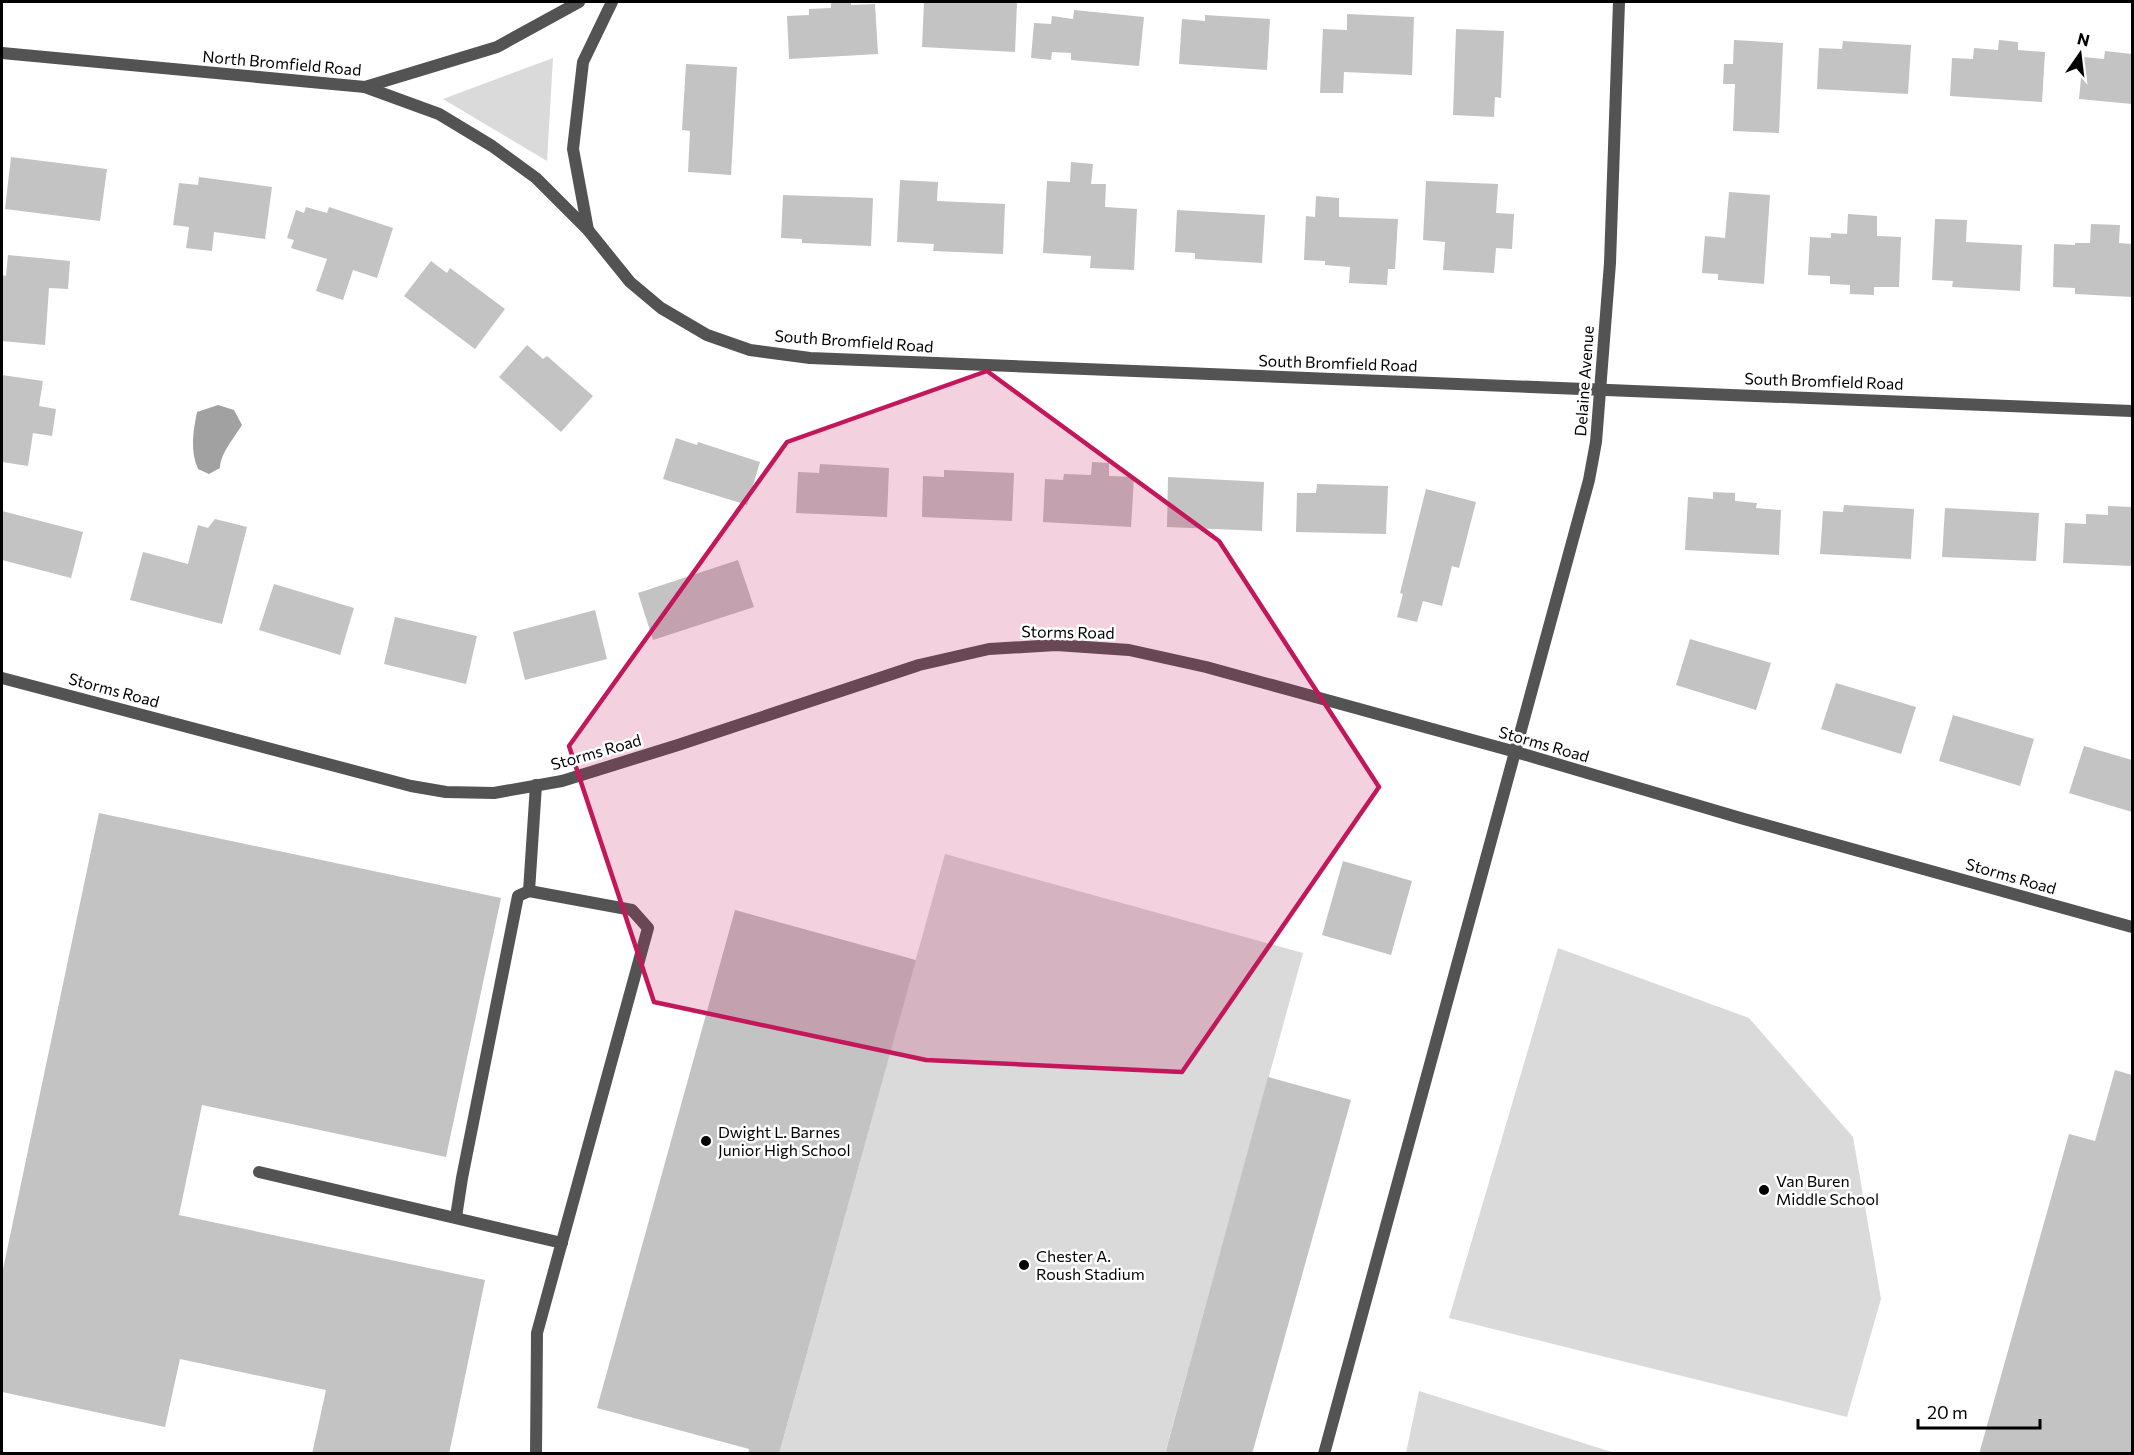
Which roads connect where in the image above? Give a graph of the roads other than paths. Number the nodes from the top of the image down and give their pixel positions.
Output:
1 (579, 2) edge
2 (612, 2) edge
3 (1619, 2) edge
4 (2, 53) edge
5 (365, 87) junction
6 (588, 230) junction
7 (1599, 388) junction
8 (2133, 411) edge
9 (2, 678) edge
10 (1516, 752) junction
11 (536, 785) junction
12 (529, 891) junction
13 (2133, 927) edge
14 (259, 1172) dead end
15 (456, 1217) junction
16 (562, 1243) junction
17 (536, 1454) edge
18 (1324, 1454) edge

1 - 5 street, North Bromfield Road
2 - 6 street, South Bromfield Road
3 - 7 street, Delaine Avenue
4 - 5 street, North Bromfield Road
5 - 6 street, South Bromfield Road
6 - 7 street, South Bromfield Road
7 - 8 street, South Bromfield Road
7 - 10 street, Delaine Avenue
9 - 11 street, Storms Road
10 - 11 street, Storms Road
10 - 13 street, Storms Road
10 - 18 street, Delaine Avenue
11 - 12 street
12 - 15 street
12 - 16 street
14 - 15 street
15 - 16 street
16 - 17 street

